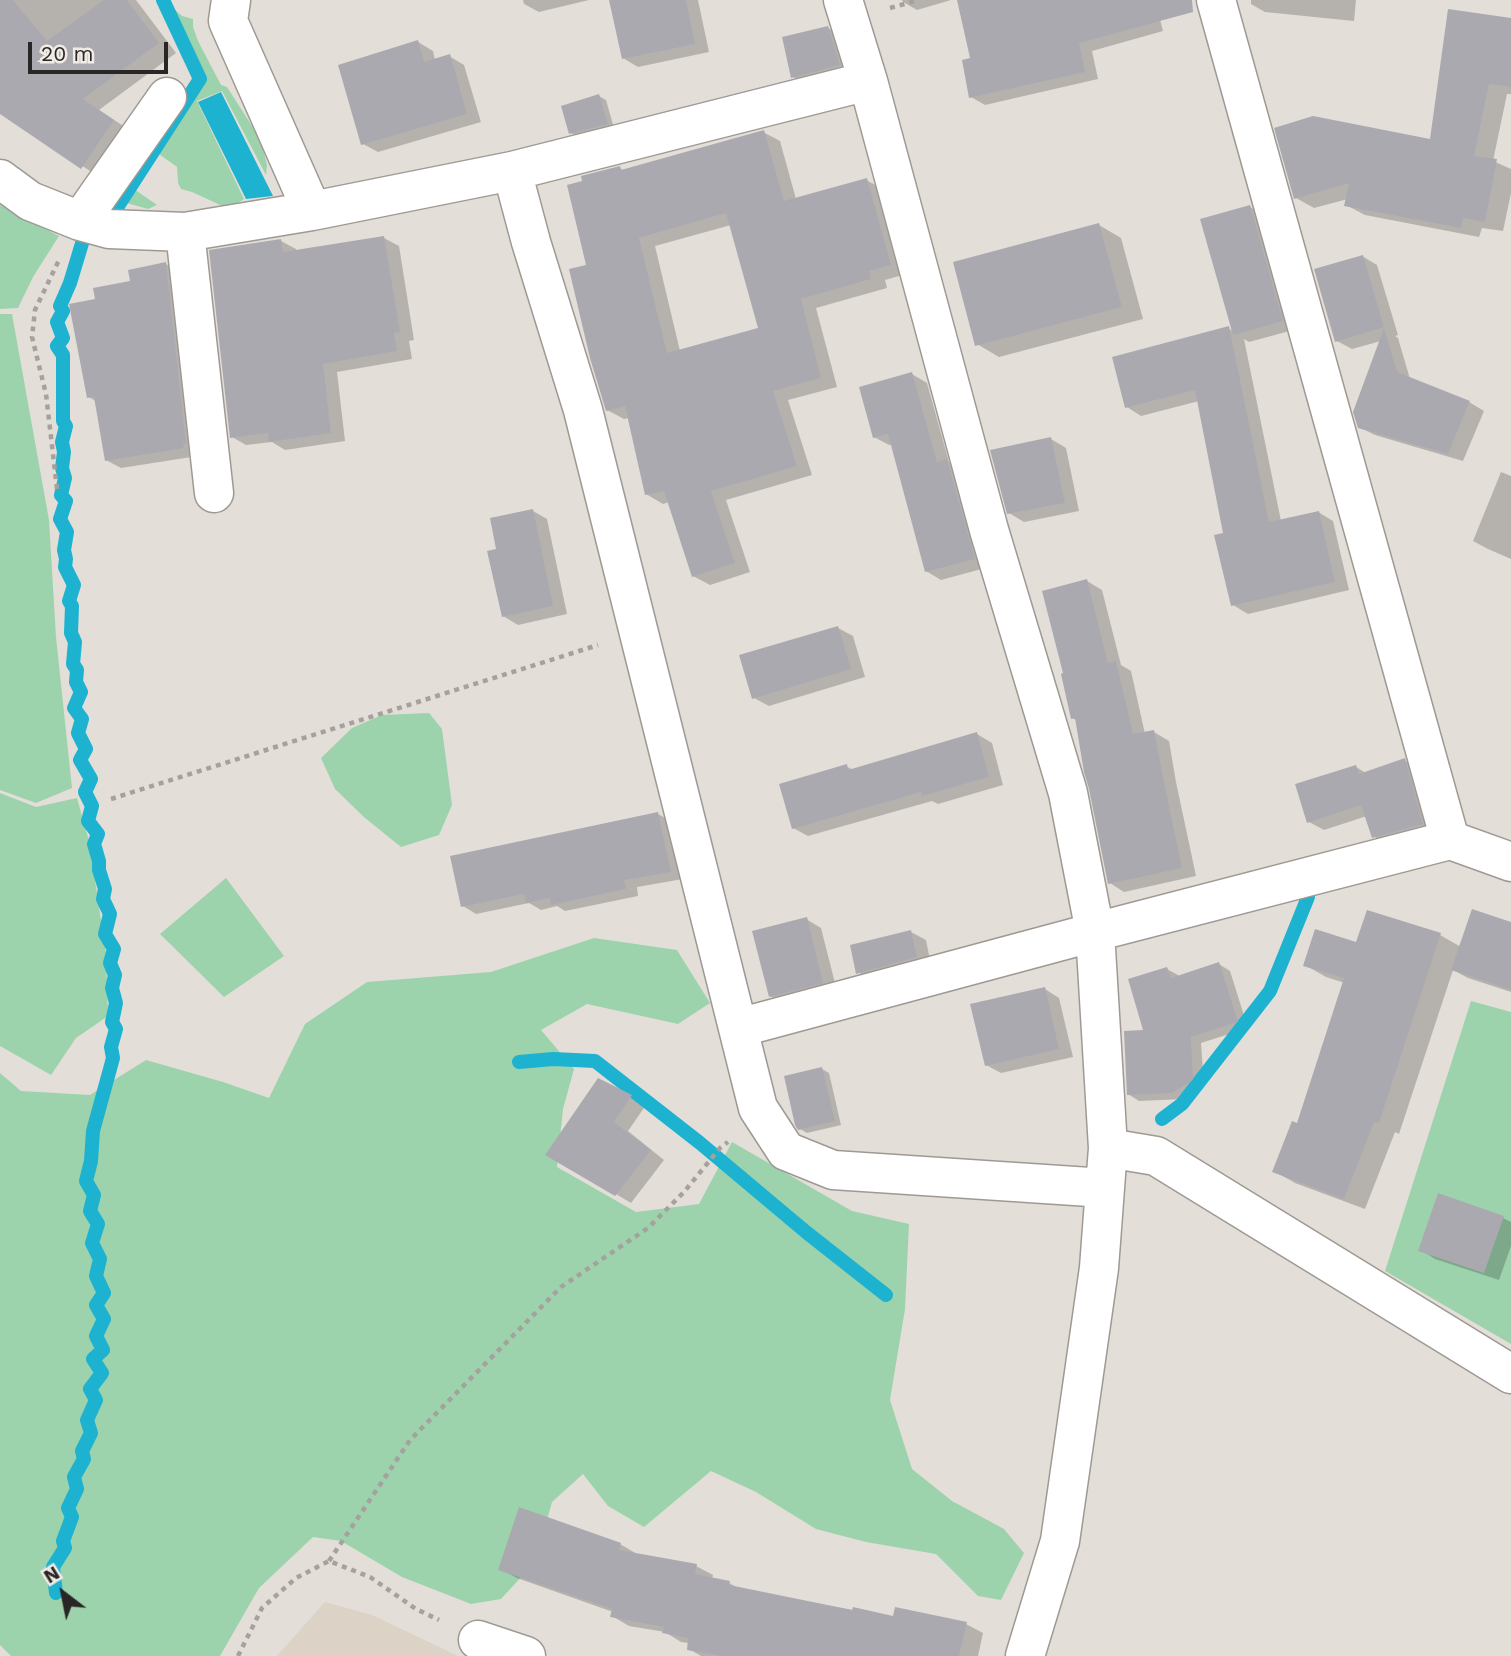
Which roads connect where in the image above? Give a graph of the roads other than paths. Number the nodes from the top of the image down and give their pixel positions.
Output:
1 (231, 0) edge
2 (842, 0) edge
3 (1216, 0) edge
4 (868, 81) junction
5 (167, 97) dead end
6 (512, 172) junction
7 (0, 179) edge
8 (312, 211) junction
9 (80, 221) junction
10 (185, 232) junction
11 (214, 492) dead end
12 (1450, 840) junction
13 (1511, 862) edge
14 (1095, 932) junction
15 (738, 1028) junction
16 (1108, 1148) junction
17 (1105, 1188) junction
18 (1511, 1374) edge
19 (478, 1640) road end
20 (526, 1656) edge
21 (1025, 1656) edge

1 - 8 street
2 - 4 street
3 - 12 street
4 - 6 street
4 - 14 street
5 - 9 street
6 - 8 street
6 - 15 street
7 - 9 street
8 - 10 street
9 - 10 street
10 - 11 street
12 - 13 street
12 - 14 street
14 - 15 street
14 - 16 street
15 - 17 street
16 - 17 street
16 - 18 street
17 - 21 street
19 - 20 street

